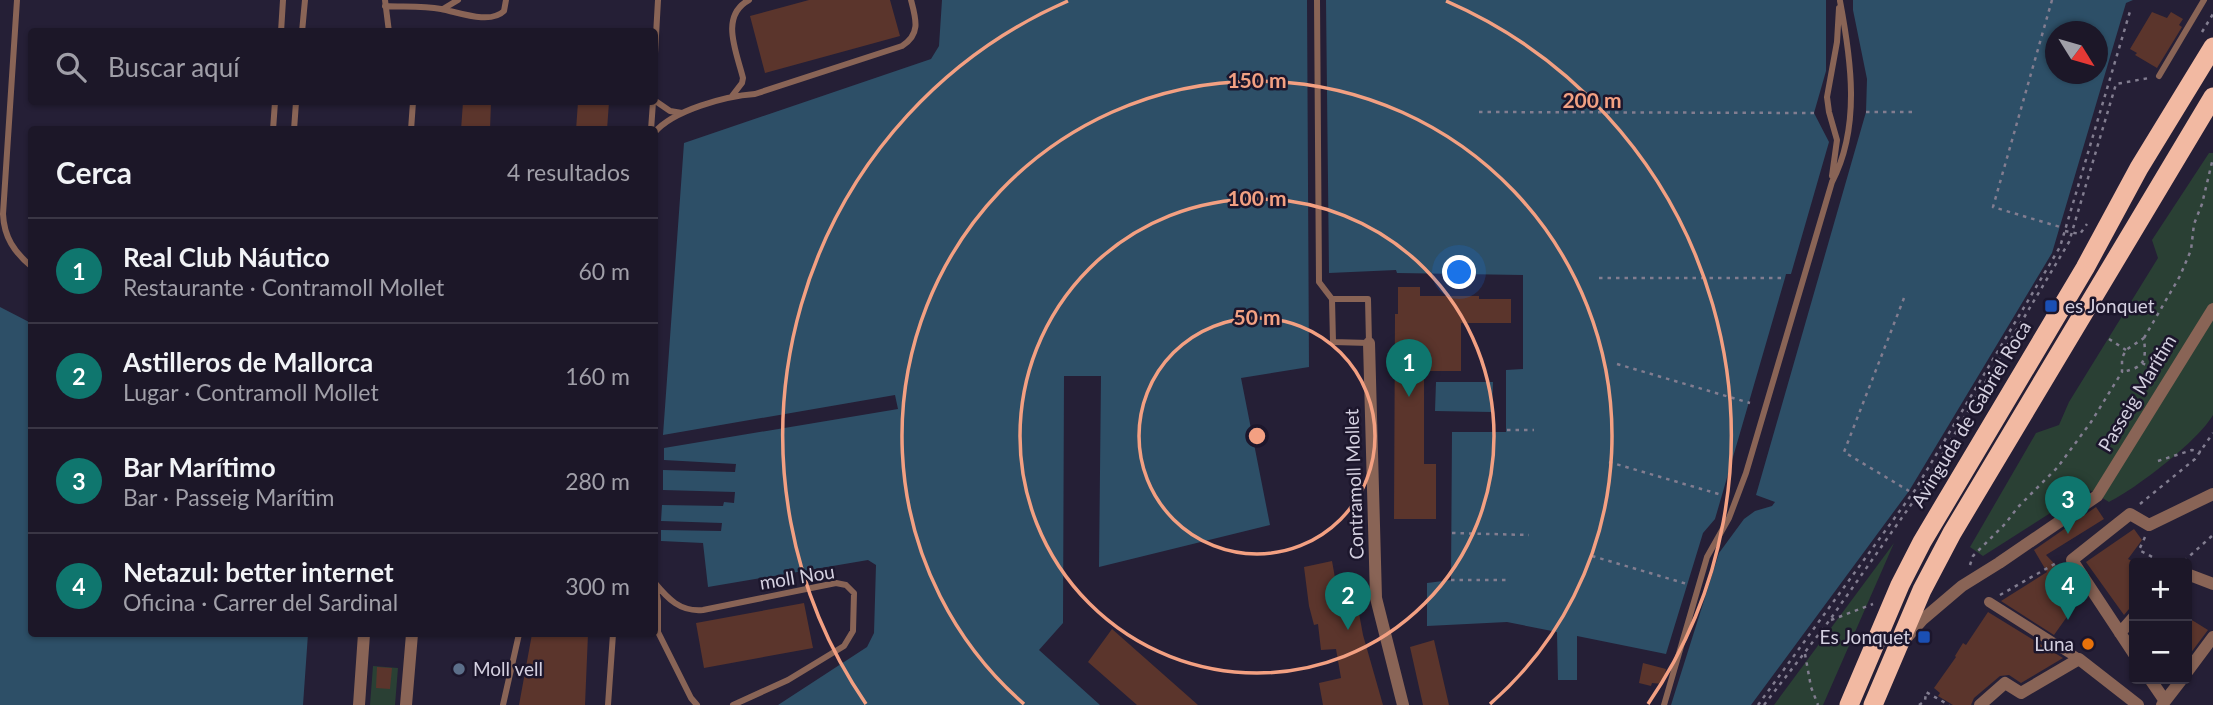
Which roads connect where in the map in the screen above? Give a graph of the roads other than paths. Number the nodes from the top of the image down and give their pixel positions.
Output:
1 (17, 0) edge
2 (283, 0) edge
3 (305, 0) edge
4 (458, 0) edge
5 (506, 0) edge
6 (658, 0) edge
7 (749, 0) edge
8 (911, 0) edge
9 (1317, 0) edge
10 (1840, 0) edge
11 (2204, 0) edge
12 (385, 3) edge
13 (443, 9) junction
14 (281, 28) edge
15 (302, 28) edge
16 (388, 28) edge
17 (656, 28) edge
18 (2213, 47) edge
19 (2159, 76) road end
20 (731, 97) junction
21 (658, 104) edge
22 (275, 105) edge
23 (296, 105) edge
24 (413, 105) edge
25 (654, 105) edge
26 (2211, 107) edge
27 (684, 113) junction
28 (274, 126) edge
29 (294, 126) edge
30 (411, 126) edge
31 (653, 126) edge
32 (658, 128) edge
33 (1832, 182) junction
34 (28, 263) edge
35 (1332, 299) junction
36 (2213, 309) edge
37 (1369, 343) junction
38 (2213, 494) edge
39 (2192, 576) edge
40 (2213, 584) edge
41 (658, 586) edge
42 (658, 601) edge
43 (1991, 603) road end
44 (2130, 621) edge
45 (658, 632) edge
46 (658, 632) edge
47 (2120, 633) junction
48 (364, 637) edge
49 (412, 637) edge
50 (518, 637) edge
51 (613, 637) edge
52 (2213, 637) edge
53 (2129, 646) edge
54 (1896, 651) junction
55 (2078, 659) junction
56 (2192, 665) edge
57 (2153, 684) edge
58 (2178, 684) edge
59 (2163, 703) edge
60 (359, 705) edge
61 (406, 705) edge
62 (503, 705) edge
63 (608, 705) edge
64 (697, 705) edge
65 (733, 705) edge
66 (1403, 705) edge
67 (1664, 705) edge
68 (1849, 705) edge
69 (1872, 705) edge
70 (1980, 705) edge
71 (2138, 705) edge

1 - 34 lane
2 - 14 lane
3 - 15 lane
4 - 13 lane
5 - 13 lane
6 - 17 lane
7 - 20 lane
8 - 20 lane
9 - 35 lane
10 - 33 lane
10 - 33 lane
11 - 19 lane
12 - 13 lane
12 - 16 lane
18 - 68 highway, Avinguda de Gabriel Roca
20 - 27 lane
21 - 27 lane
22 - 28 lane
23 - 29 lane
24 - 30 lane
25 - 31 lane
26 - 54 highway
27 - 32 lane
33 - 67 lane
35 - 37 lane
35 - 37 lane, Contramoll Mollet
36 - 54 street, Passeig Marítim
37 - 66 street, Contramoll Mollet
38 - 47 street
39 - 40 street
41 - 65 lane, moll Nou
42 - 46 lane, moll Nou
43 - 55 street
44 - 47 street
45 - 64 lane, moll Nou
47 - 53 street
48 - 60 street
49 - 61 street
50 - 62 lane
51 - 63 lane
52 - 56 street
54 - 69 highway
55 - 70 street
55 - 71 street
57 - 59 street
58 - 59 street

